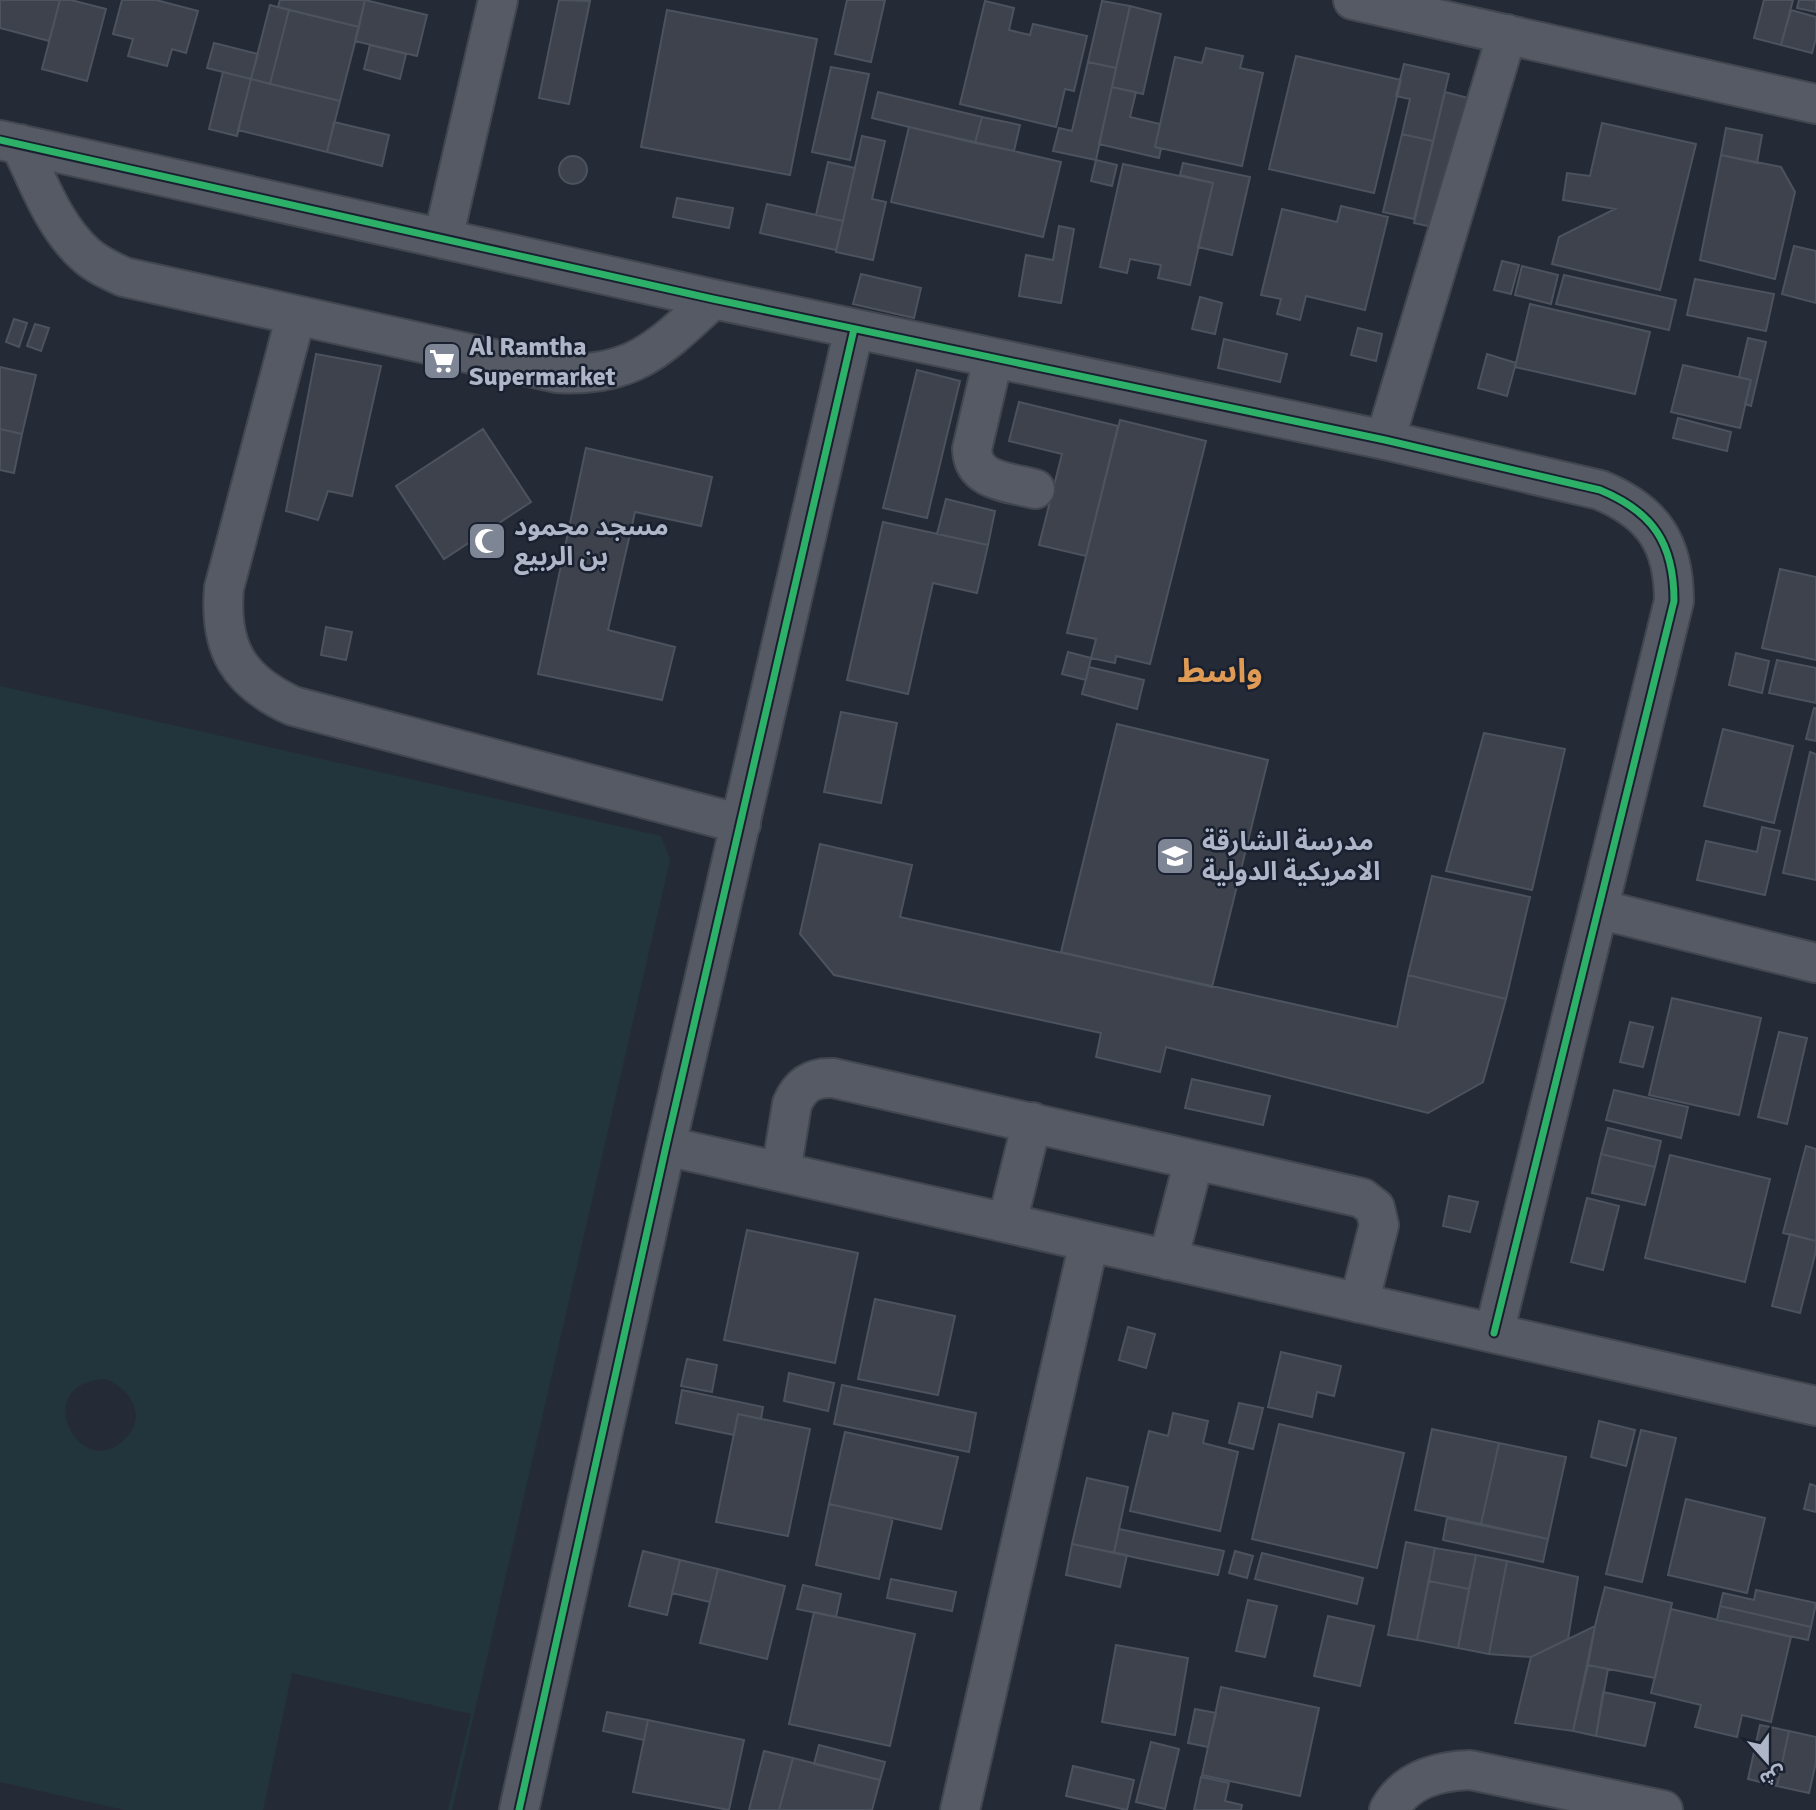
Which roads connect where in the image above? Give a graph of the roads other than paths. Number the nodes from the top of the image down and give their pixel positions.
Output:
1 (498, 0) edge
2 (1353, 0) edge
3 (1507, 34) junction
4 (1816, 104) edge
5 (10, 142) edge
6 (443, 239) junction
7 (713, 299) junction
8 (296, 315) junction
9 (854, 329) junction
10 (993, 359) junction
11 (1385, 440) junction
12 (1034, 489) dead end
13 (741, 824) junction
14 (1598, 909) junction
15 (1816, 963) edge
16 (1032, 1122) junction
17 (667, 1146) junction
18 (1194, 1160) junction
19 (781, 1172) junction
20 (1007, 1223) junction
21 (1089, 1242) junction
22 (1167, 1260) junction
23 (1359, 1303) junction
24 (1494, 1334) junction
25 (1816, 1406) edge
26 (519, 1810) edge
27 (960, 1810) edge
28 (1389, 1810) edge
29 (1663, 1810) edge

1 - 6 street
2 - 3 street
3 - 4 street
3 - 11 street
5 - 6 street
5 - 8 street
6 - 7 street
7 - 8 street
7 - 9 street
8 - 13 street
9 - 10 street
9 - 13 street
10 - 11 street
10 - 12 street
11 - 14 street
13 - 17 street
14 - 15 street
14 - 24 street
16 - 18 street
16 - 19 street
16 - 20 street
17 - 19 street
17 - 26 street
18 - 22 street
18 - 23 street
19 - 20 street
20 - 21 street
21 - 22 street
21 - 27 street
22 - 23 street
23 - 24 street
24 - 25 street
28 - 29 street

